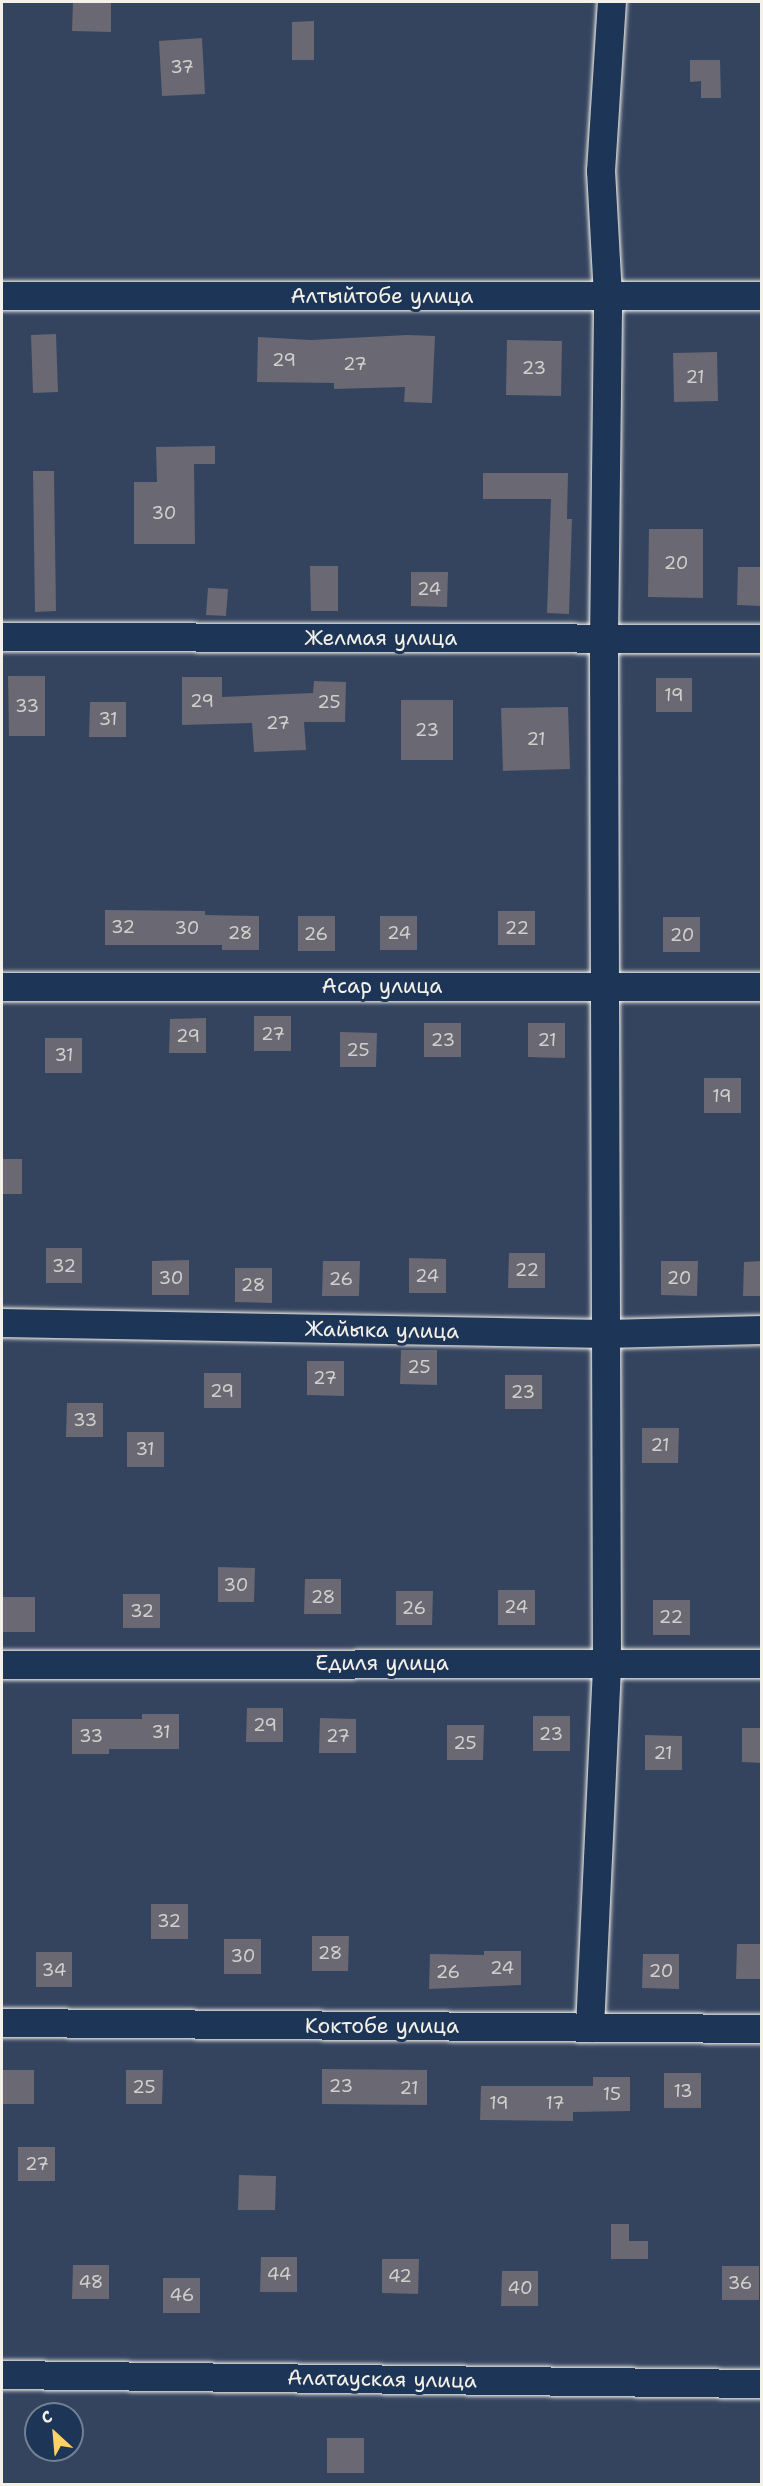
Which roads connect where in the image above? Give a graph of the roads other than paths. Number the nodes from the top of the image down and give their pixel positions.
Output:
1 (612, 2) edge
2 (2, 296) edge
3 (608, 296) junction
4 (762, 296) edge
5 (2, 637) edge
6 (604, 639) junction
7 (762, 639) edge
8 (605, 985) junction
9 (2, 987) edge
10 (762, 987) edge
11 (2, 1323) edge
12 (762, 1329) edge
13 (606, 1334) junction
14 (607, 1662) junction
15 (762, 1664) edge
16 (2, 1665) edge
17 (2, 2023) edge
18 (590, 2028) junction
19 (762, 2029) edge
20 (2, 2375) edge
21 (762, 2384) edge

1 - 3 street
2 - 3 street, Алтыйтобе улица
3 - 4 street, Алтыйтобе улица
3 - 6 street
5 - 6 street, Желмая улица
6 - 7 street, Желмая улица
6 - 8 street
8 - 9 street, Асар улица
8 - 10 street, Асар улица
8 - 13 street
11 - 13 street, Жайыка улица
12 - 13 street, Жайыка улица
13 - 14 street
14 - 15 street, Едиля улица
14 - 16 street, Едиля улица
14 - 18 street
17 - 18 street, Коктобе улица
18 - 19 street, Коктобе улица
20 - 21 street, Алатауская улица

